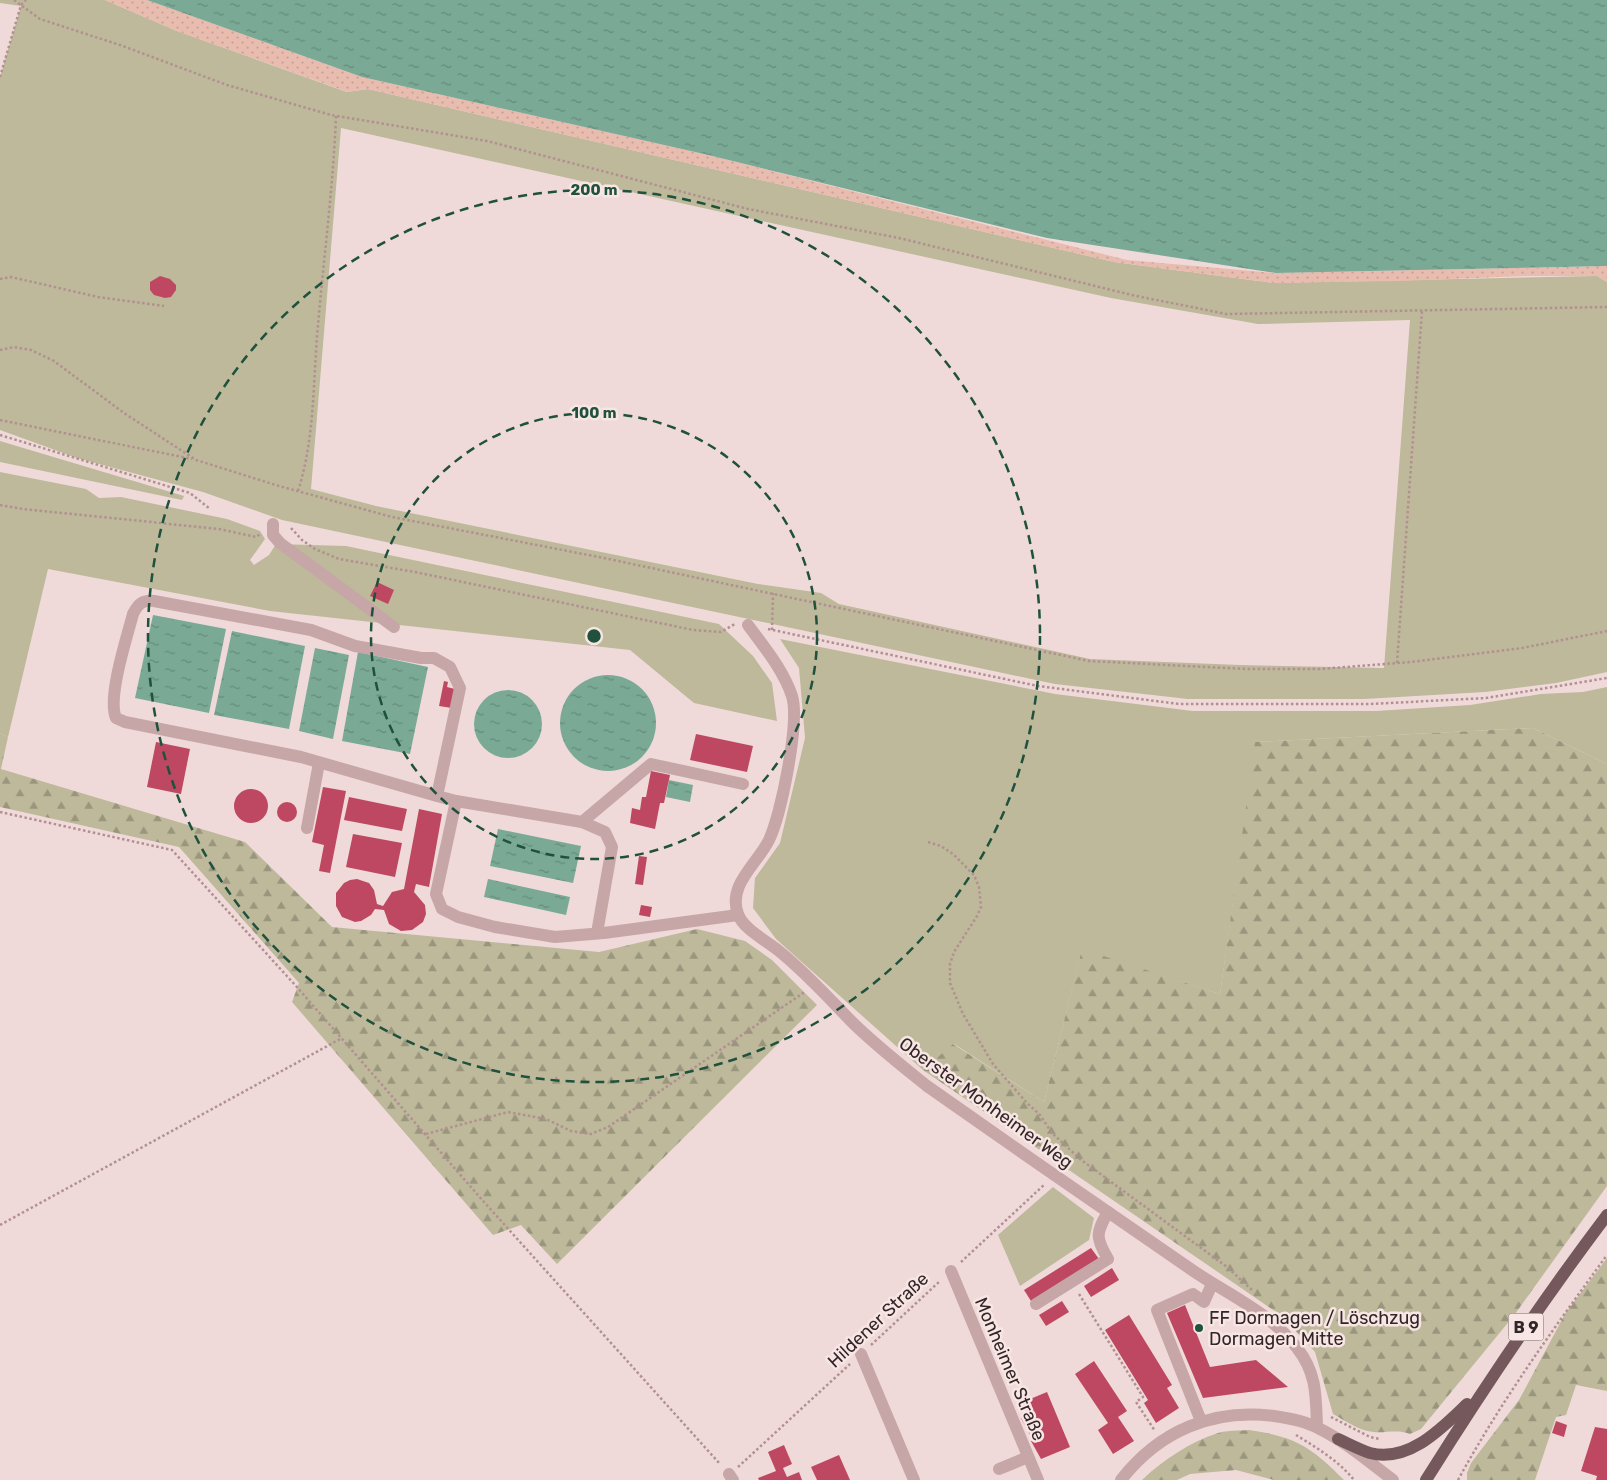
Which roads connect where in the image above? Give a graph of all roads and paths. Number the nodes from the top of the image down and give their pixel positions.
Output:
1 (14, 0) edge
2 (26, 0) edge
3 (21, 5) junction
4 (0, 77) edge
5 (336, 116) junction
6 (0, 279) edge
7 (164, 306) dead end
8 (1607, 307) edge
9 (1422, 310) junction
10 (0, 350) edge
11 (0, 420) edge
12 (0, 435) edge
13 (196, 460) junction
14 (298, 491) junction
15 (0, 505) edge
16 (210, 509) dead end
17 (273, 524) joint
18 (291, 528) dead end
19 (773, 594) junction
20 (742, 624) junction
21 (394, 626) dead end
22 (772, 630) junction
23 (1607, 631) edge
24 (1398, 663) junction
25 (1607, 678) edge
26 (319, 762) junction
27 (743, 784) dead end
28 (437, 796) junction
29 (456, 801) junction
30 (0, 812) edge
31 (582, 822) junction
32 (307, 828) dead end
33 (928, 842) dead end
34 (738, 915) junction
35 (597, 933) junction
36 (817, 984) junction
37 (342, 1038) junction
38 (426, 1134) junction
39 (1055, 1174) junction
40 (1108, 1212) junction
41 (1607, 1216) edge
42 (0, 1225) edge
43 (1607, 1255) edge
44 (951, 1271) junction
45 (1071, 1282) junction
46 (1212, 1284) junction
47 (1254, 1293) dead end
48 (1036, 1304) dead end
49 (861, 1354) junction
50 (1482, 1388) junction
51 (1201, 1421) junction
52 (1316, 1427) junction
53 (1290, 1432) dead end
54 (1338, 1439) junction
55 (1162, 1442) junction
56 (1028, 1457) junction
57 (999, 1469) dead end
58 (731, 1477) edge
59 (914, 1480) edge
60 (1038, 1480) edge
61 (1121, 1480) edge
62 (1354, 1480) edge
63 (1393, 1480) edge
64 (1426, 1480) edge
65 (1458, 1480) edge

1 - 3 path
2 - 3 path
3 - 4 path
3 - 5 path
5 - 9 path
5 - 14 path
6 - 7 path
8 - 9 path
9 - 24 path
10 - 13 path
11 - 13 path
12 - 16 path
13 - 14 path
14 - 19 path
15 - 17 path
17 - 21 street
18 - 20 path
19 - 22 path
19 - 24 path
20 - 22 path
20 - 34 street
22 - 25 path
23 - 24 path
26 - 28 street
26 - 28 street
26 - 32 street
27 - 31 street
28 - 29 street
29 - 31 street
29 - 35 street
30 - 37 path
31 - 35 street
33 - 47 path
34 - 35 street
34 - 36 street, Oberster Monheimer Weg
36 - 38 path
36 - 39 street, Oberster Monheimer Weg
37 - 38 path
37 - 42 path
38 - 58 path
39 - 40 street, Oberster Monheimer Weg
39 - 44 path, Hildener Straße
40 - 45 street
40 - 46 street, Oberster Monheimer Weg
41 - 50 main road, B 9
43 - 65 path
44 - 49 path, Hildener Straße
44 - 56 street, Monheimer Straße
45 - 48 street
45 - 55 path
46 - 51 street
46 - 52 street, Oberster Monheimer Weg
49 - 58 path, Hildener Straße
49 - 59 street
50 - 54 main road
50 - 64 main road, B 9
51 - 52 street
51 - 55 street
52 - 54 street
53 - 62 path
54 - 63 street
55 - 61 street
56 - 57 street
56 - 60 street, Monheimer Straße

